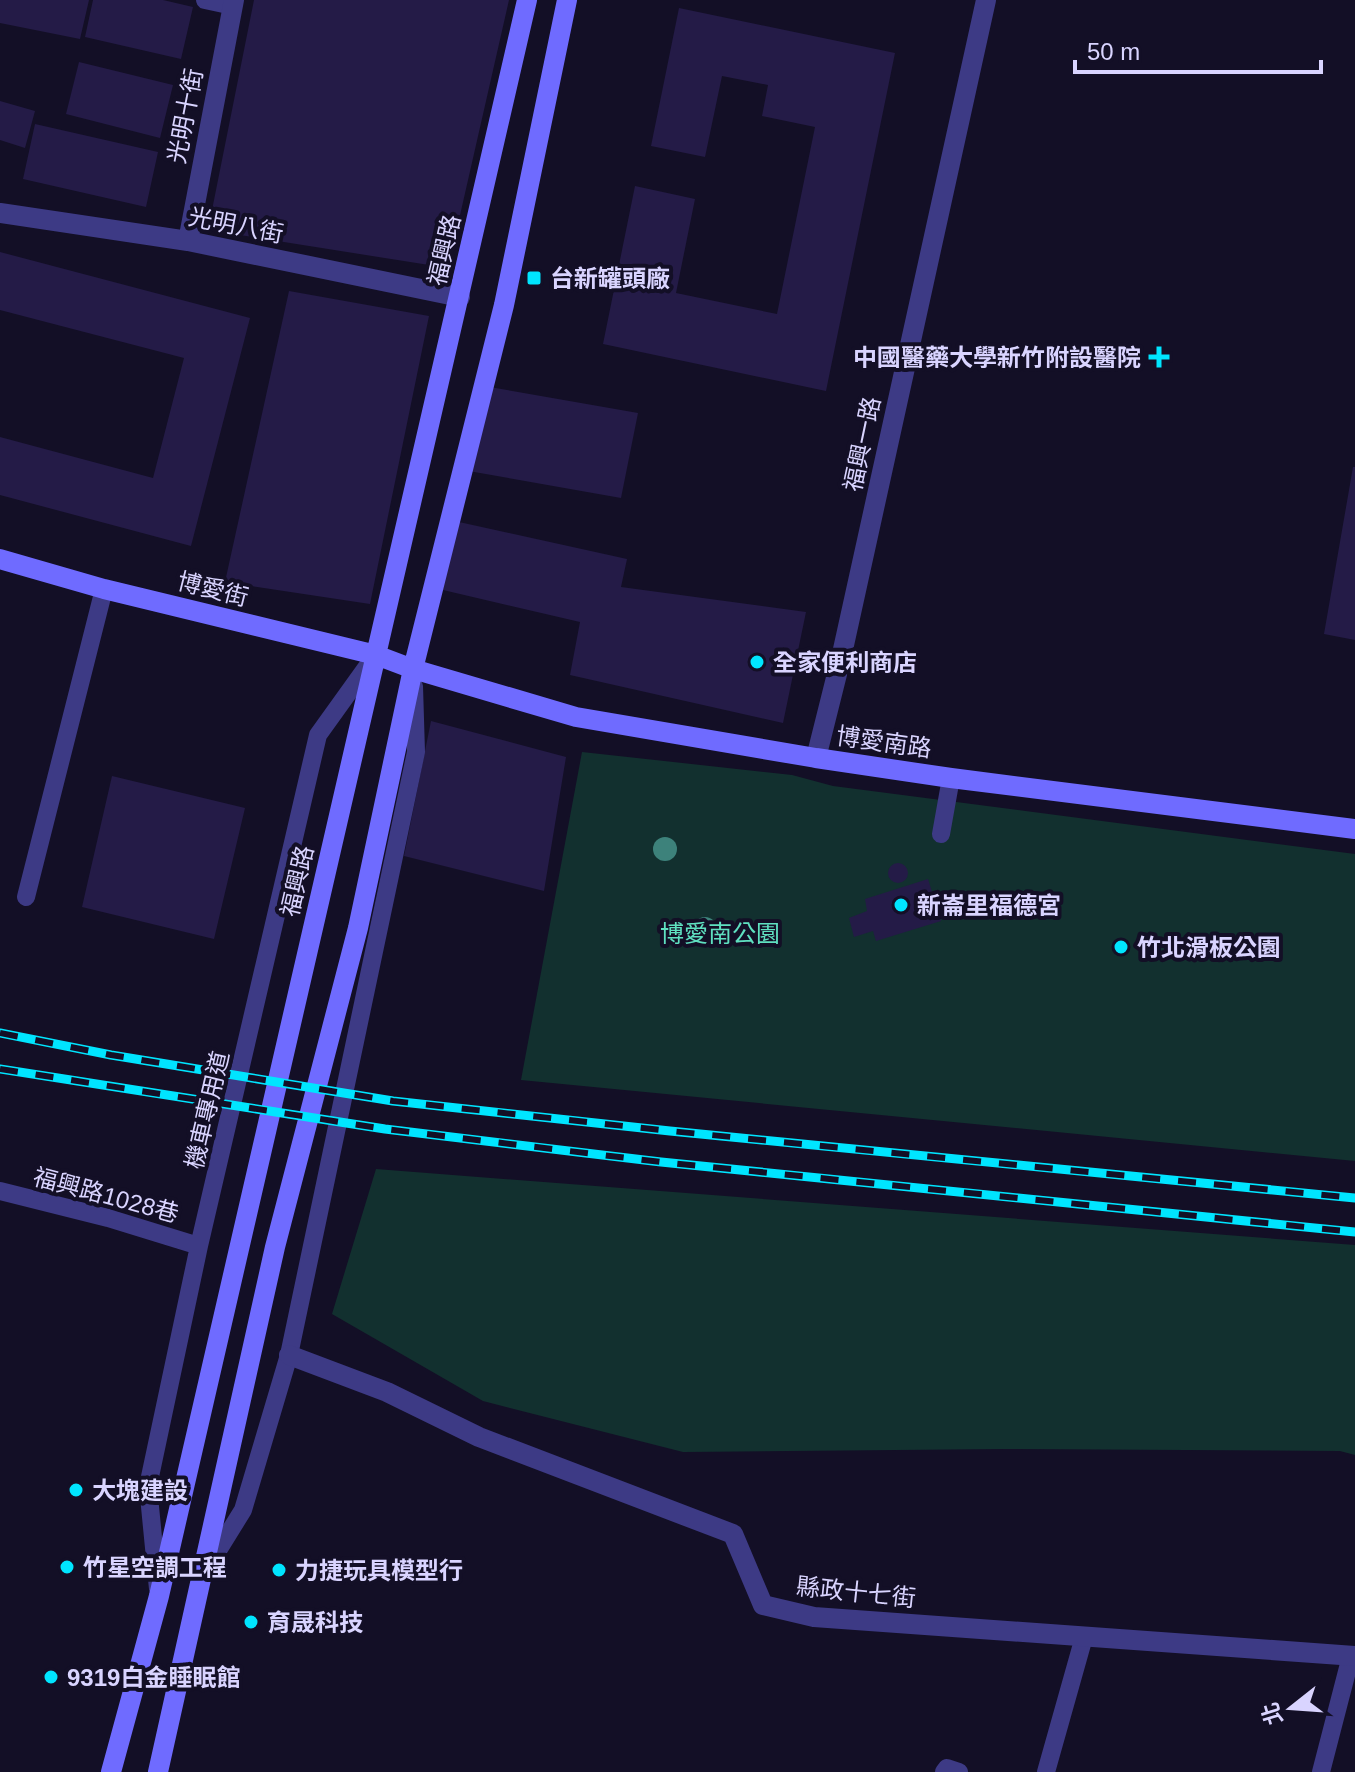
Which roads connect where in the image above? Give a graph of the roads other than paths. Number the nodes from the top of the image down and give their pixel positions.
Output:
1 (205, 0) edge
2 (527, 0) edge
3 (567, 0) edge
4 (986, 0) edge
5 (233, 3) edge
6 (0, 213) edge
7 (188, 241) junction
8 (460, 297) junction
9 (0, 559) edge
10 (104, 589) junction
11 (376, 655) junction
12 (413, 669) junction
13 (816, 758) junction
14 (951, 778) junction
15 (1355, 829) edge
16 (941, 834) dead end
17 (26, 897) dead end
18 (0, 1191) edge
19 (199, 1246) junction
20 (289, 1355) junction
21 (203, 1576) junction
22 (159, 1596) junction
23 (1084, 1637) junction
24 (1353, 1656) edge
25 (111, 1772) edge
26 (158, 1772) edge
27 (944, 1772) edge
28 (959, 1772) edge
29 (1046, 1772) edge
30 (1321, 1772) edge

1 - 5 lane
2 - 8 street, 福興路
3 - 12 street
4 - 13 street, 福興一路
5 - 7 street, 光明十街
6 - 7 street, 光明八街
7 - 8 street, 光明八街
8 - 11 street, 福興路
9 - 10 street, 博愛街
10 - 11 street, 博愛街
10 - 17 lane
11 - 12 street, 博愛街
11 - 19 lane, 機車專用道
11 - 22 street, 福興路
12 - 13 street, 博愛南路
12 - 20 lane
12 - 21 street
13 - 14 street, 博愛南路
14 - 15 street, 博愛南路
14 - 16 lane
18 - 19 lane, 福興路1028巷
19 - 22 lane, 機車專用道
20 - 21 lane
20 - 23 street, 縣政十七街
21 - 26 street
22 - 25 street, 福興路
23 - 24 street, 縣政十七街
23 - 29 lane
24 - 30 lane
27 - 28 lane

